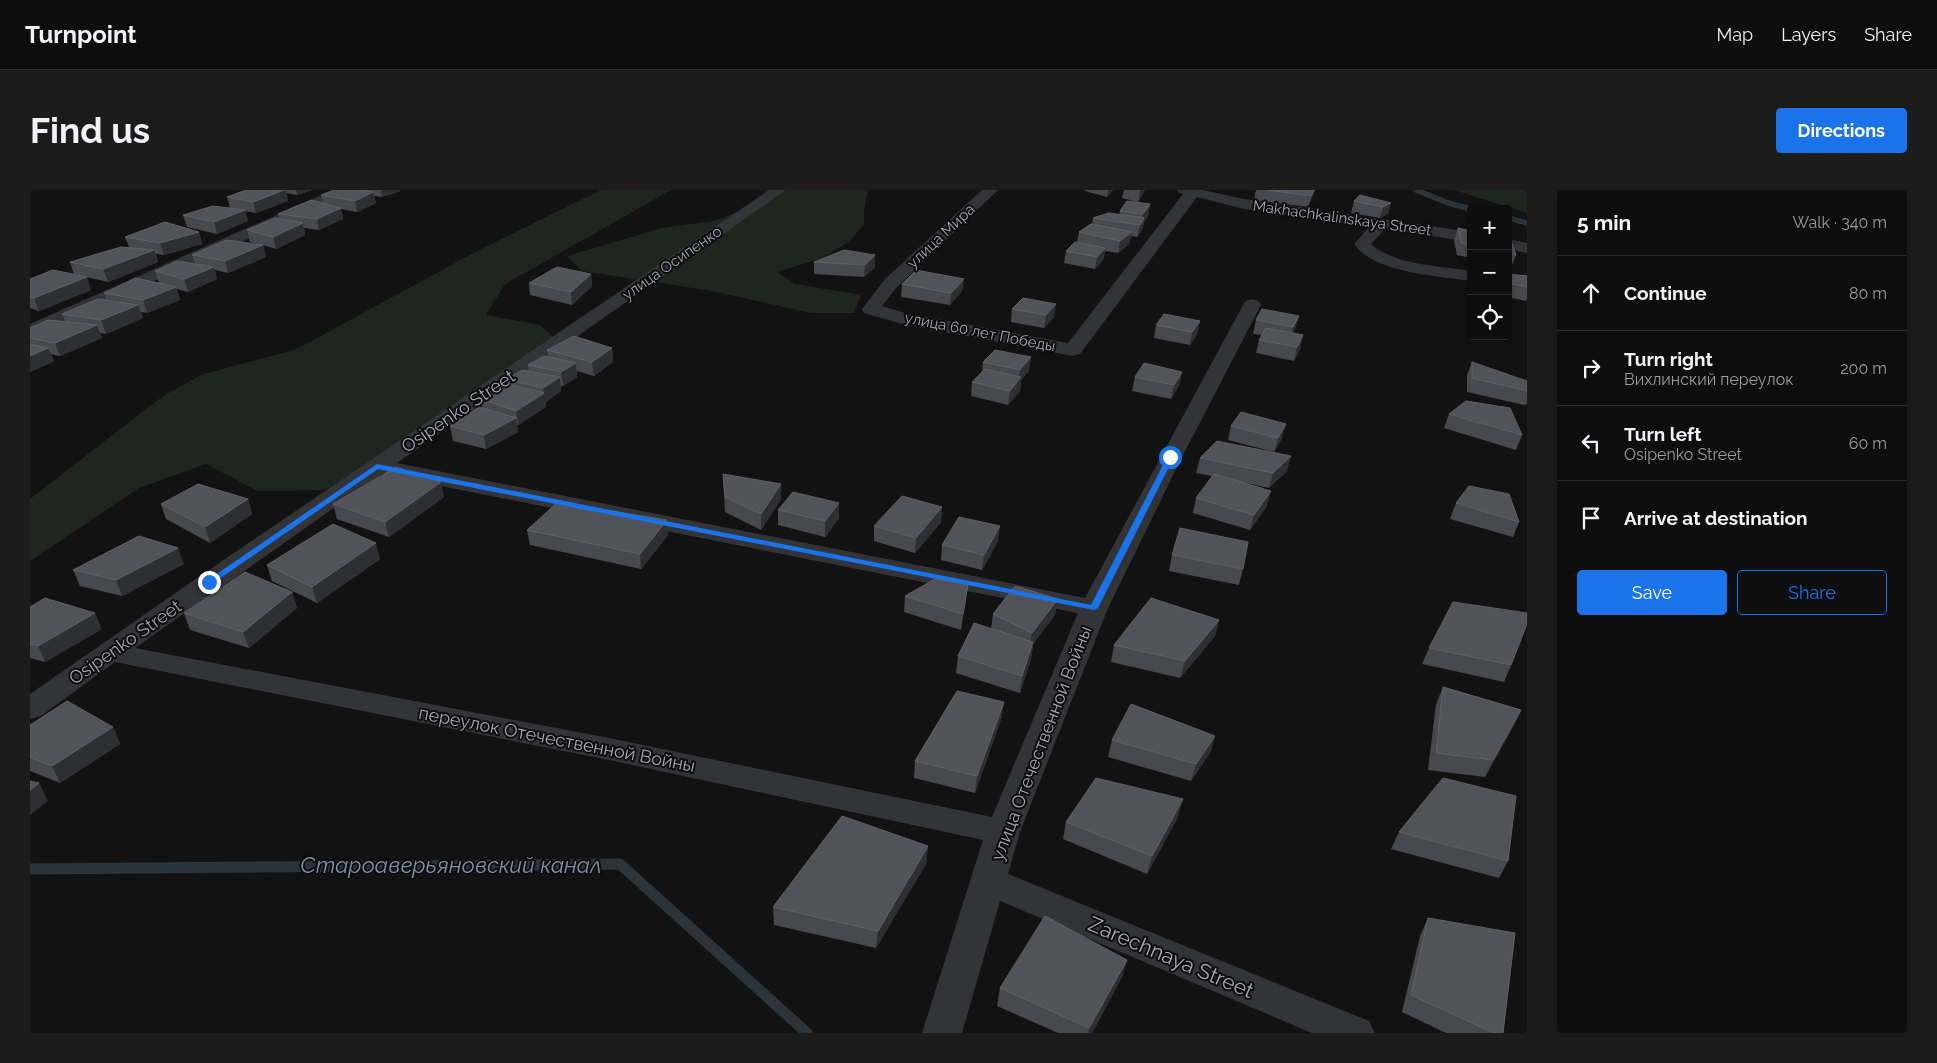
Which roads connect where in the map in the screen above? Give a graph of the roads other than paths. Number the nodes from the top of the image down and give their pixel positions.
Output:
1 (345, 190) edge
2 (778, 190) edge
3 (991, 190) edge
4 (1188, 191) edge
5 (1380, 225) junction
6 (1467, 236) edge
7 (1512, 245) edge
8 (1527, 248) edge
9 (1467, 275) edge
10 (891, 283) joint
11 (1252, 305) dead end
12 (30, 331) edge
13 (377, 466) junction
14 (1094, 608) junction
15 (109, 652) junction
16 (30, 709) edge
17 (1003, 832) junction
18 (987, 880) junction
19 (942, 1033) edge
20 (1355, 1033) edge

1 - 12 street
2 - 13 street, Osipenko Street
3 - 10 street, улица Мира
4 - 5 street, Makhachkalinskaya Street
4 - 10 street, улица 60 лет Победы
5 - 6 street, Makhachkalinskaya Street
5 - 9 street
7 - 8 street
11 - 14 street, улица Отечественной Войны
13 - 14 street
13 - 15 street, Osipenko Street
14 - 17 street, улица Отечественной Войны
15 - 16 street, Osipenko Street
15 - 17 street, переулок Отечественной Войны
17 - 18 street, улица Отечественной Войны
18 - 19 street, улица Отечественной Войны
18 - 20 street, Zarechnaya Street

